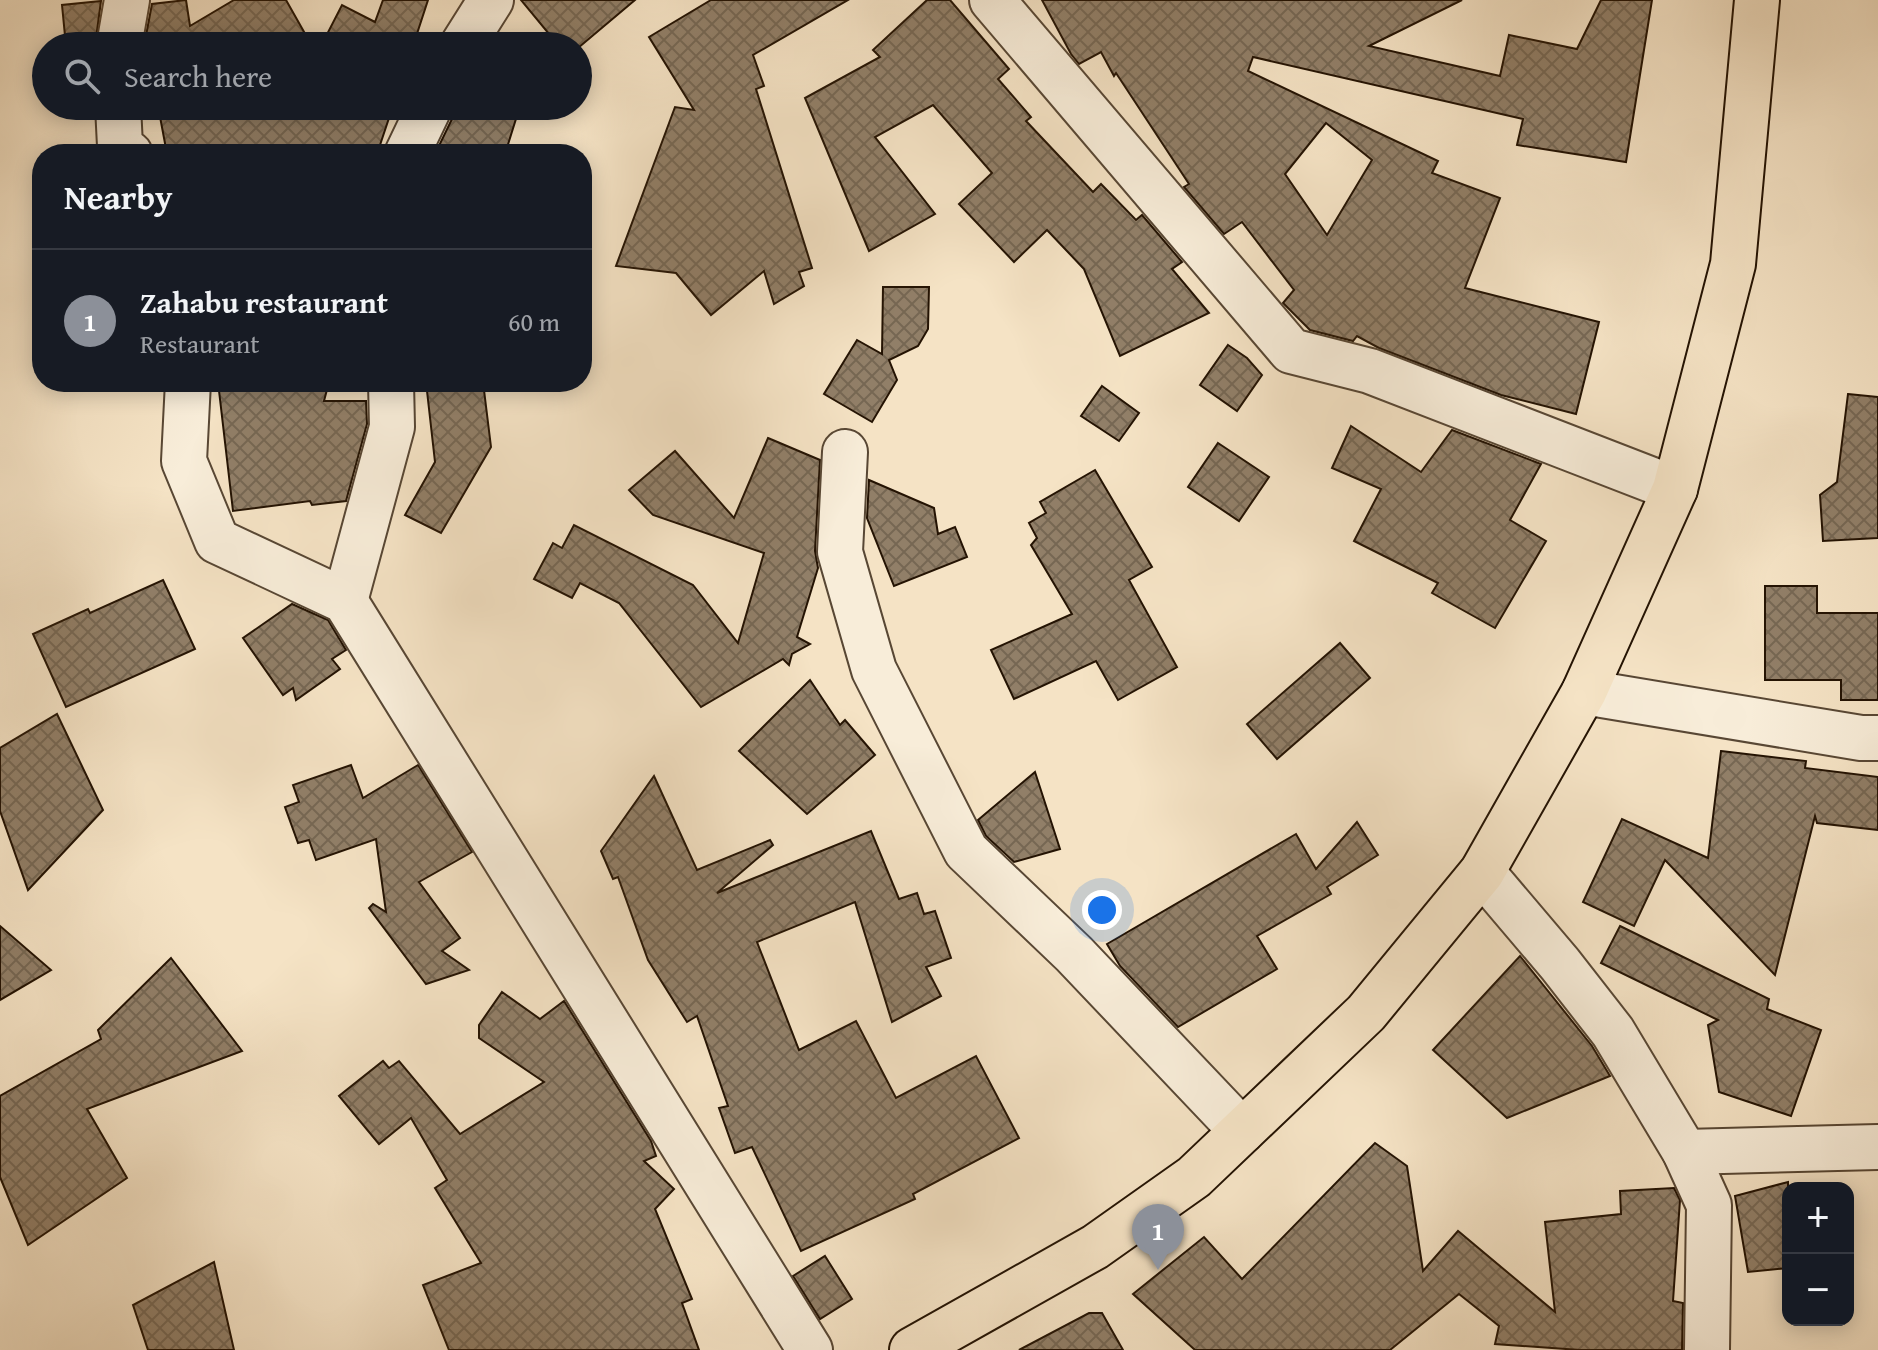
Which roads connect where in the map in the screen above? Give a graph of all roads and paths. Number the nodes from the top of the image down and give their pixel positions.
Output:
1 (127, 0) edge
2 (491, 0) edge
3 (992, 0) edge
4 (1757, 0) edge
5 (121, 32) edge
6 (471, 32) edge
7 (119, 120) edge
8 (423, 120) edge
9 (120, 144) edge
10 (412, 144) edge
11 (187, 392) edge
12 (391, 392) edge
13 (845, 452) dead end
14 (1675, 489) junction
15 (345, 601) junction
16 (1584, 692) junction
17 (1878, 738) edge
18 (1482, 872) junction
19 (1242, 1131) junction
20 (1878, 1147) edge
21 (1685, 1152) junction
22 (810, 1350) edge
23 (912, 1350) edge
24 (1707, 1350) edge

1 - 5 street
2 - 6 street
3 - 14 street
4 - 14 main road
7 - 9 street
8 - 10 street
11 - 15 street
12 - 15 street
13 - 19 street
14 - 16 main road
15 - 22 street
16 - 17 street
16 - 18 main road
18 - 19 main road
18 - 21 street
19 - 23 main road
20 - 21 street
21 - 24 street

